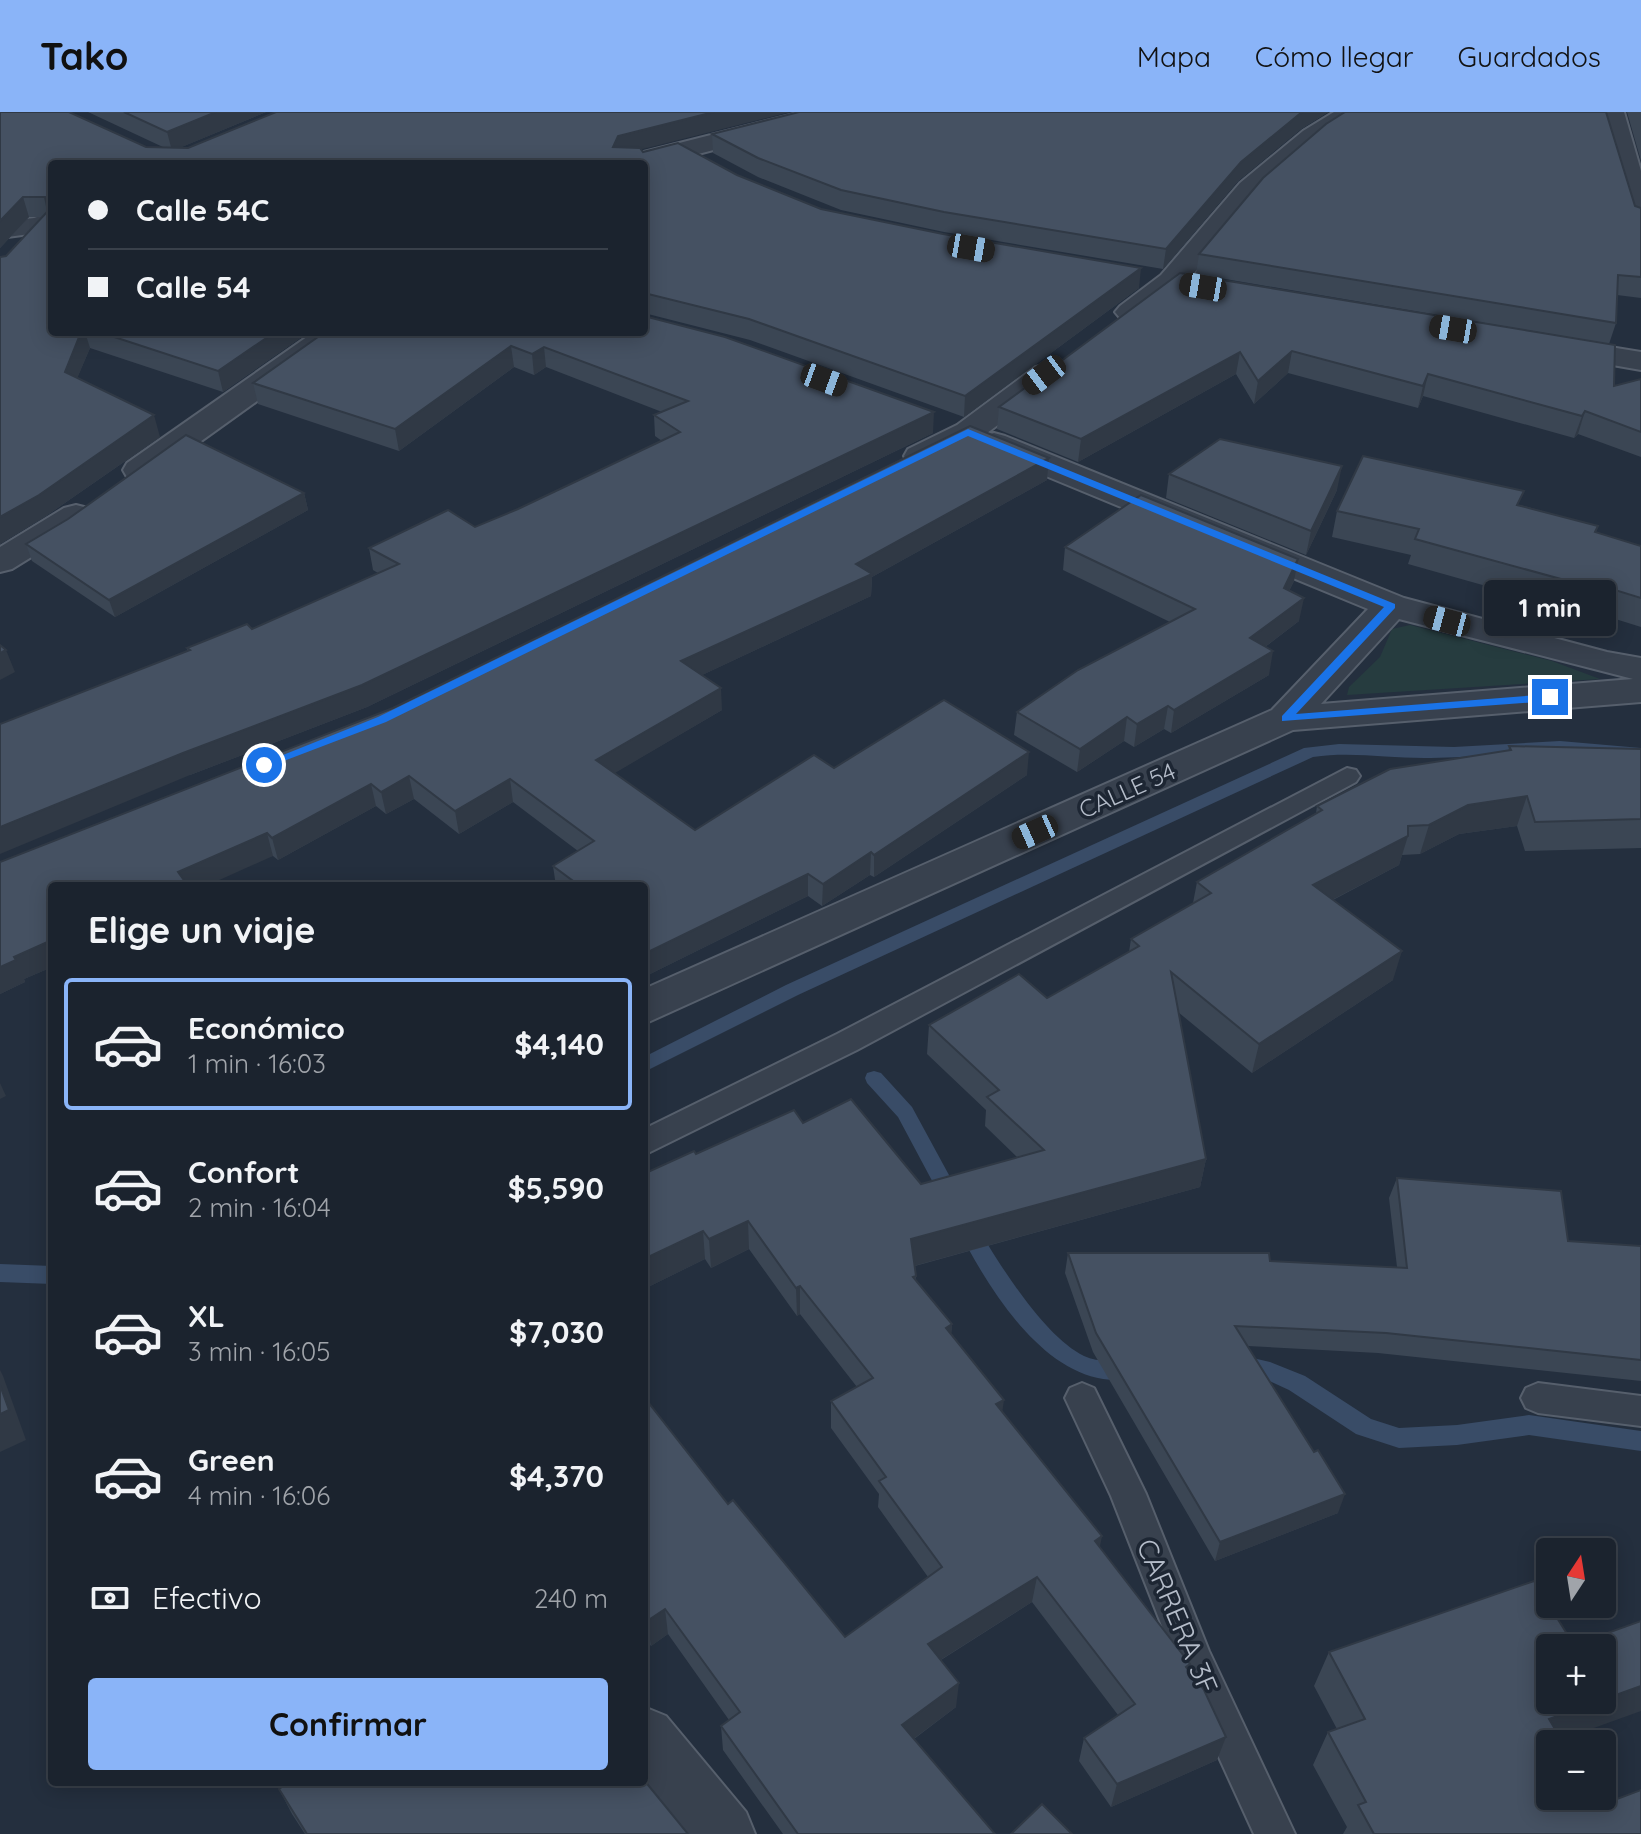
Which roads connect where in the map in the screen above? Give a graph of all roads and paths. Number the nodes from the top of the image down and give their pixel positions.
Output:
1 (832, 112) edge
2 (1352, 112) edge
3 (1611, 112) edge
4 (683, 151) junction
5 (646, 160) edge
6 (722, 172) edge
7 (1641, 218) edge
8 (46, 223) edge
9 (0, 230) edge
10 (10, 257) edge
11 (1108, 328) edge
12 (328, 336) edge
13 (1531, 343) edge
14 (1070, 357) edge
15 (1641, 361) edge
16 (925, 416) edge
17 (968, 432) junction
18 (896, 467) edge
19 (0, 562) edge
20 (1391, 606) junction
21 (1641, 669) edge
22 (1641, 690) edge
23 (1286, 719) junction
24 (1347, 776) dead end
25 (648, 1006) edge
26 (648, 1141) edge
27 (1082, 1398) dead end
28 (1538, 1398) dead end
29 (1641, 1411) edge
30 (648, 1742) edge
31 (724, 1834) edge
32 (1275, 1834) edge

1 - 4 street
2 - 11 street
3 - 7 street
4 - 5 street
4 - 6 street
8 - 9 street
8 - 10 street
12 - 19 street
13 - 15 street
14 - 17 street
16 - 17 street
17 - 18 street
17 - 20 street
20 - 21 street
20 - 23 street
22 - 23 street, CALLE 54
23 - 25 street, CALLE 54
24 - 26 lane
27 - 32 lane, CARRERA 3F
28 - 29 lane
30 - 31 street

